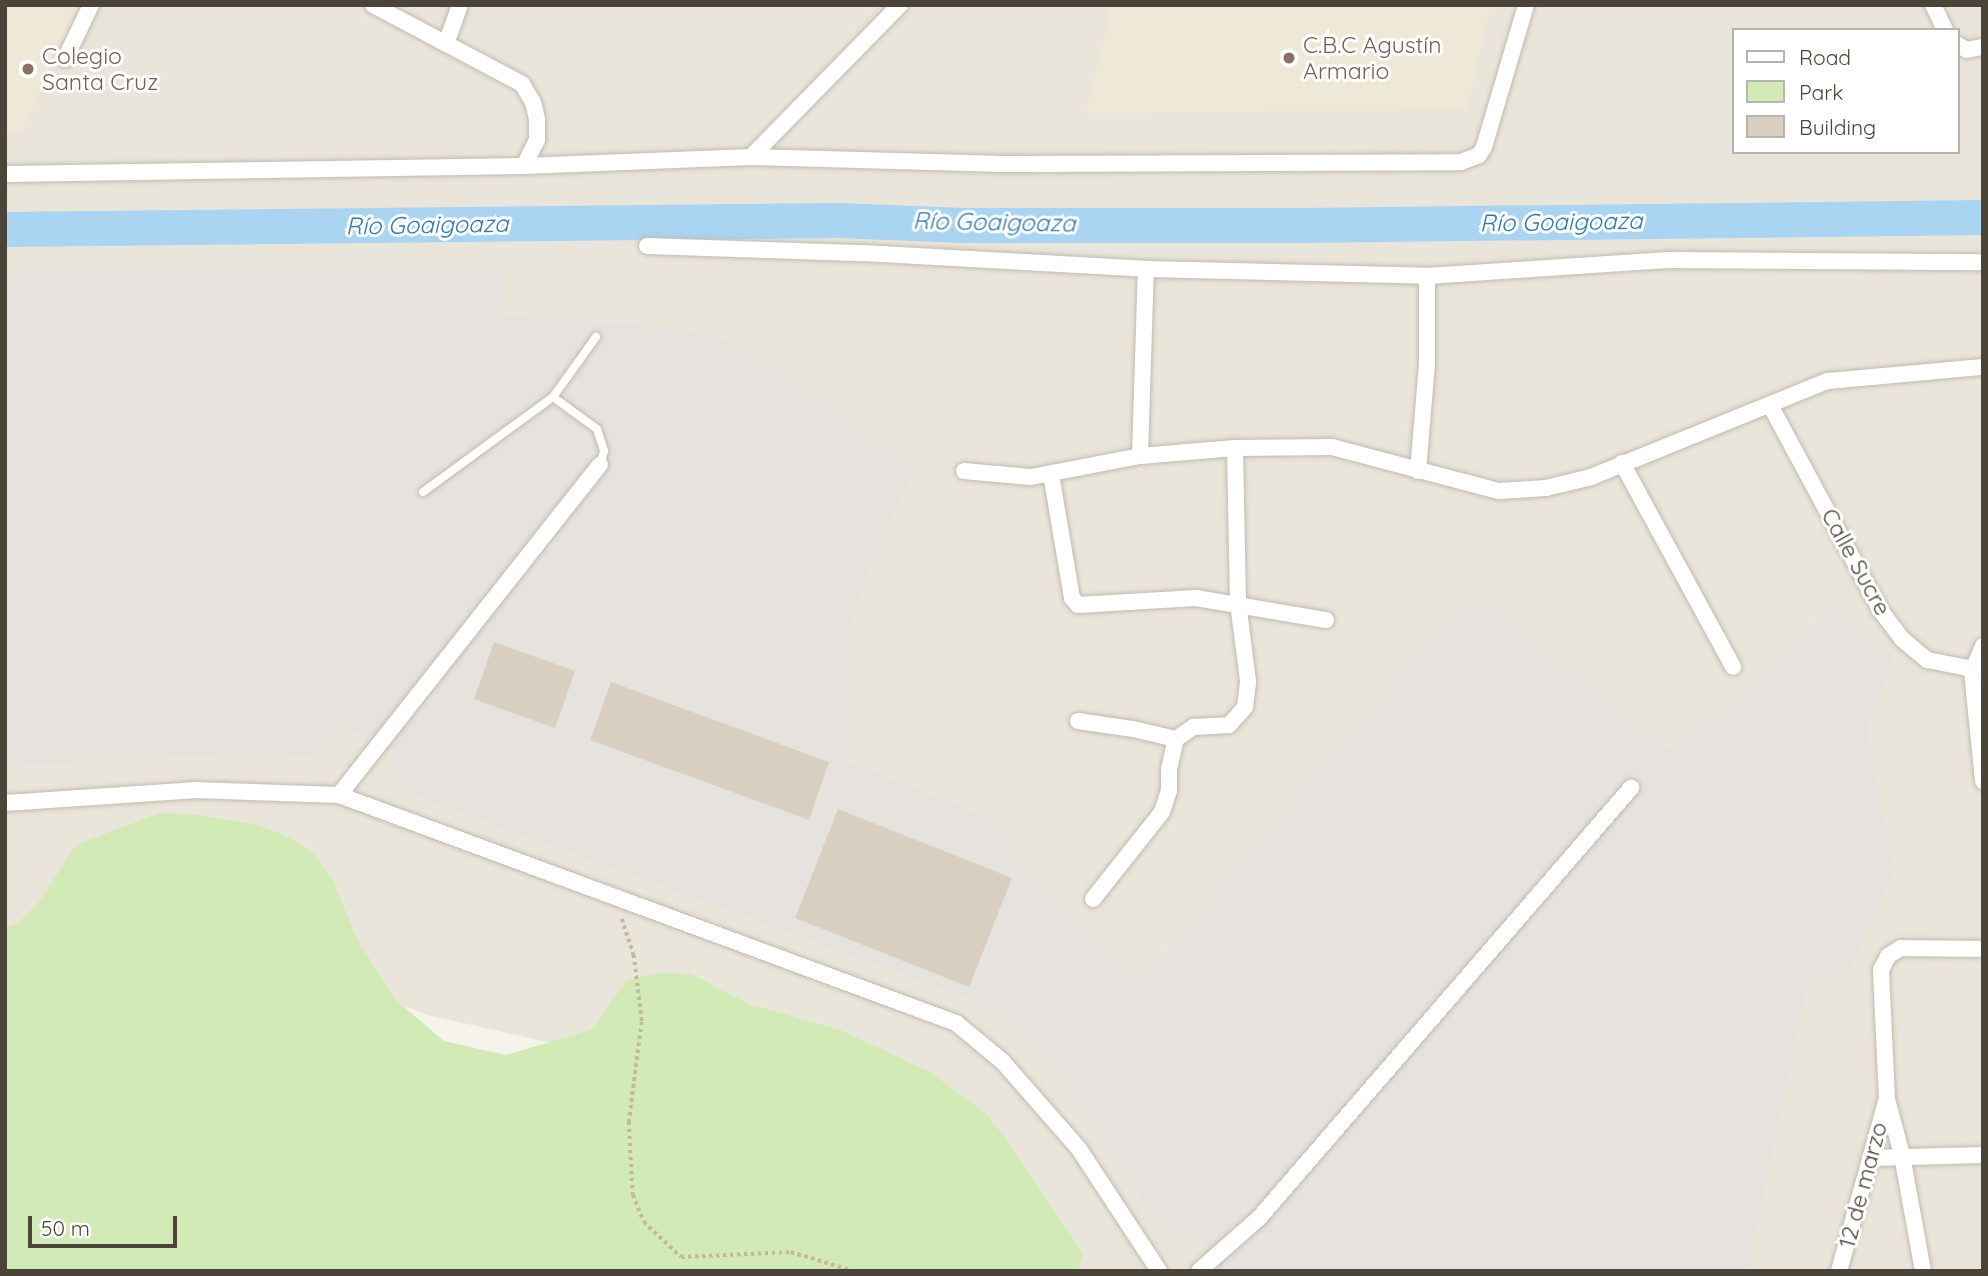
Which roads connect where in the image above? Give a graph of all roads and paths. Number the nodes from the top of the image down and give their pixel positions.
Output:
1 (91, 5) edge
2 (373, 5) edge
3 (460, 5) edge
4 (900, 5) edge
5 (1526, 5) edge
6 (1933, 5) edge
7 (1944, 28) edge
8 (446, 44) junction
9 (1960, 46) edge
10 (1983, 47) edge
11 (65, 59) dead end
12 (751, 157) junction
13 (524, 166) junction
14 (5, 174) edge
15 (647, 246) dead end
16 (1983, 262) edge
17 (1146, 269) junction
18 (1427, 276) junction
19 (596, 337) dead end
20 (1983, 367) edge
21 (553, 397) junction
22 (1770, 405) junction
23 (1235, 448) junction
24 (1140, 456) junction
25 (1622, 463) junction
26 (600, 465) joint
27 (964, 471) dead end
28 (1418, 471) junction
29 (1051, 474) junction
30 (423, 492) dead end
31 (1238, 603) junction
32 (1326, 620) dead end
33 (1983, 646) edge
34 (1733, 667) dead end
35 (1977, 672) edge
36 (1078, 721) dead end
37 (1176, 739) junction
38 (1983, 780) edge
39 (1631, 788) dead end
40 (339, 795) junction
41 (5, 803) edge
42 (615, 897) junction
43 (1093, 899) dead end
44 (1983, 949) edge
45 (1887, 1098) junction
46 (1902, 1155) junction
47 (1983, 1155) edge
48 (1870, 1158) junction
49 (853, 1271) edge
50 (1159, 1271) edge
51 (1199, 1271) edge
52 (1839, 1271) edge
53 (1923, 1271) edge

1 - 11 street
2 - 8 street
3 - 8 street
4 - 12 street
5 - 12 street
6 - 7 street
8 - 13 street
9 - 10 street
12 - 13 street
13 - 14 street
15 - 17 street
16 - 18 street
17 - 18 street
17 - 24 street
18 - 28 street
19 - 21 lane
20 - 22 street
21 - 26 lane
21 - 30 lane
22 - 25 street
22 - 35 street, Calle Sucre
23 - 24 street
23 - 28 street
23 - 31 street
24 - 29 street
25 - 28 street
25 - 34 street
26 - 40 street
27 - 29 street
29 - 31 street
31 - 32 street
31 - 37 street
33 - 35 street
35 - 38 street
36 - 37 street
37 - 43 street
39 - 51 street
40 - 41 street
40 - 42 street
42 - 49 path
42 - 50 street
44 - 45 street
45 - 46 street
45 - 48 street, 12 de marzo
46 - 47 street
46 - 48 street
46 - 53 street
48 - 52 street, 12 de marzo

